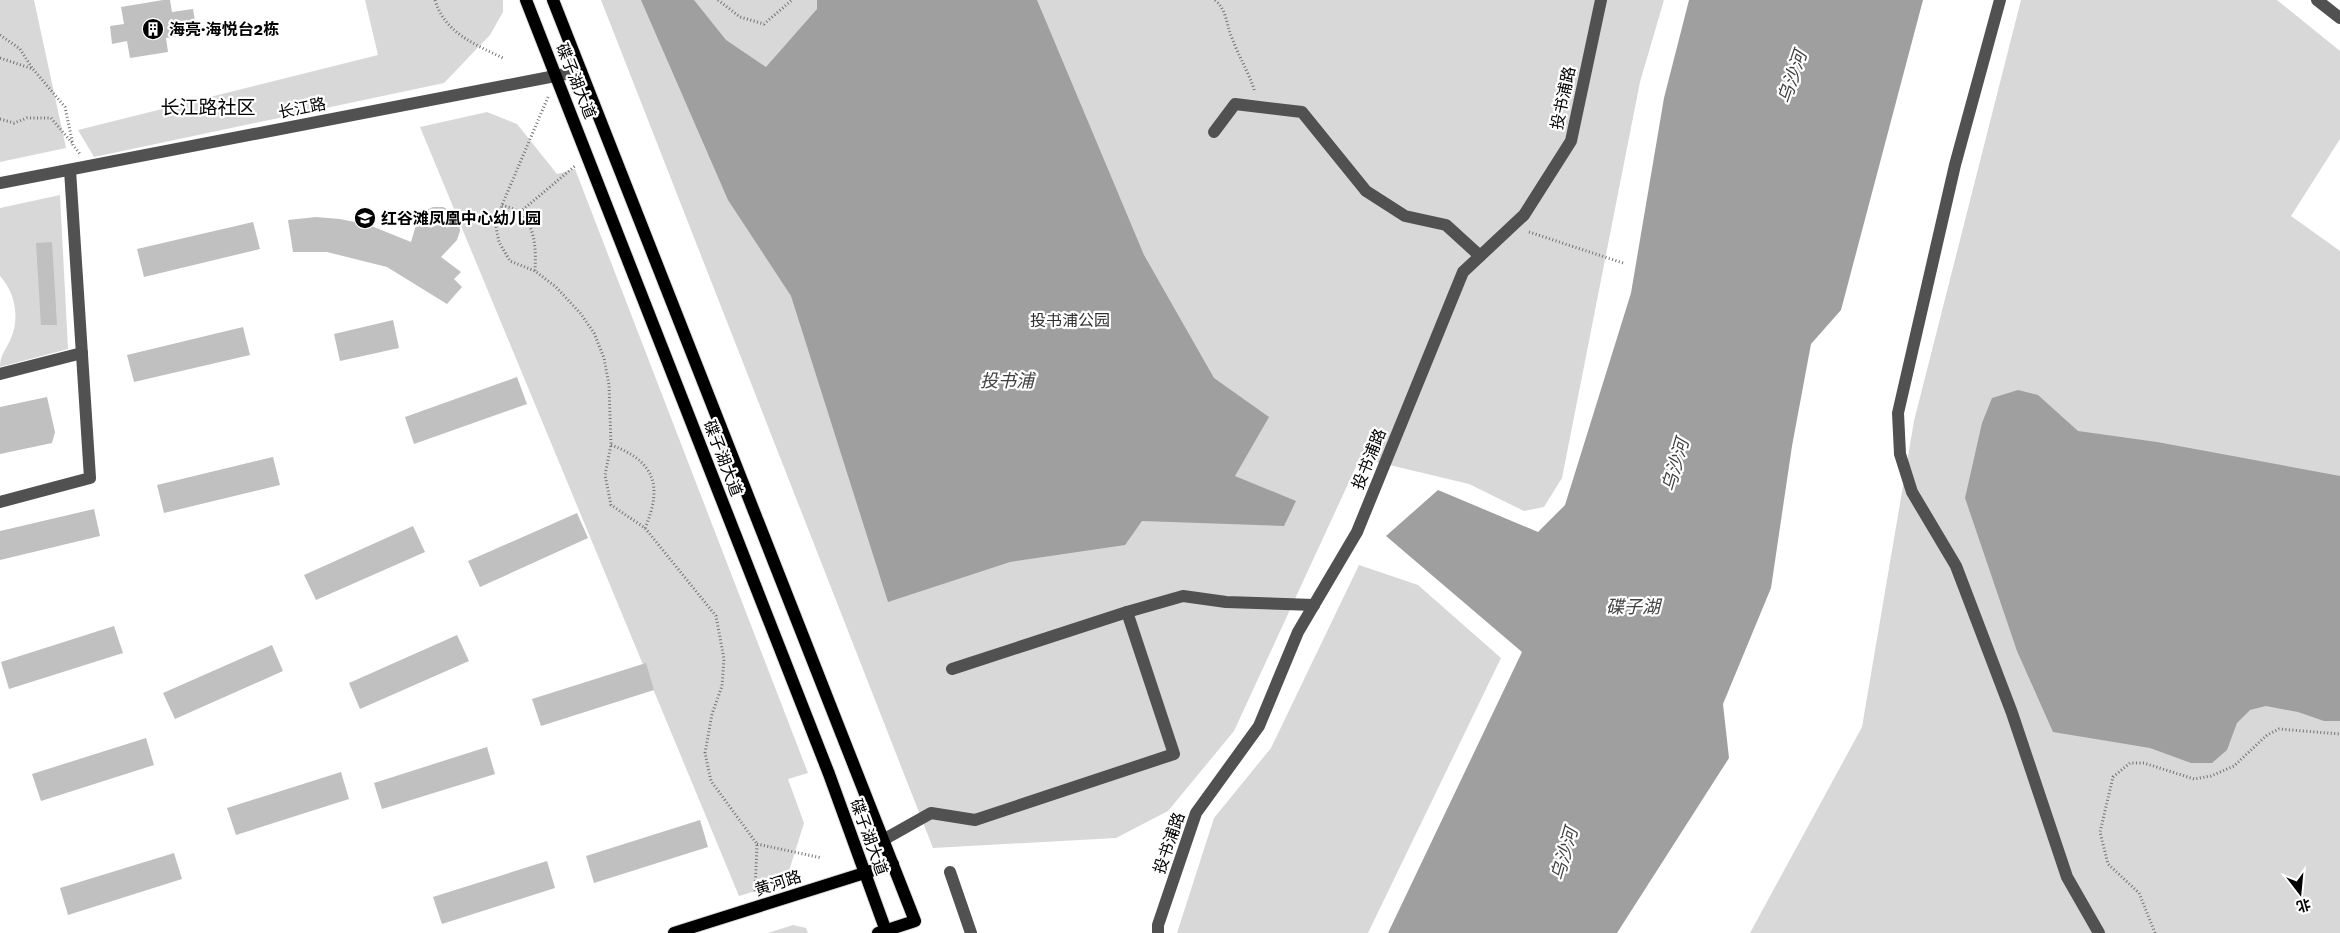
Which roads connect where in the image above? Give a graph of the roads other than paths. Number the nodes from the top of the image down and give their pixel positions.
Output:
1 (526, 0) edge
2 (553, 0) edge
3 (1601, 0) edge
4 (2000, 0) edge
5 (2317, 0) edge
6 (2340, 18) edge
7 (580, 71) junction
8 (556, 75) junction
9 (1214, 132) dead end
10 (70, 170) junction
11 (0, 184) edge
12 (1480, 256) junction
13 (82, 354) junction
14 (0, 374) edge
15 (0, 502) edge
16 (1314, 605) junction
17 (1127, 612) junction
18 (952, 670) dead end
19 (883, 840) junction
20 (893, 864) junction
21 (950, 872) dead end
22 (865, 873) junction
23 (900, 930) edge
24 (1158, 930) edge
25 (882, 932) edge
26 (674, 933) edge
27 (971, 933) edge
28 (2098, 933) edge

1 - 8 main road, 碟子湖大道
2 - 7 main road, 碟子湖大道
3 - 12 street, 投书浦路
4 - 28 street
5 - 6 street
7 - 8 street, 长江路
7 - 19 main road, 碟子湖大道
8 - 10 street, 长江路
8 - 22 main road, 碟子湖大道
9 - 12 street
10 - 11 street, 长江路
10 - 13 street
12 - 16 street, 投书浦路
13 - 14 street
13 - 15 street
16 - 17 street
16 - 24 street, 投书浦路
17 - 18 street
17 - 19 street
19 - 20 main road, 碟子湖大道
20 - 22 main road, 黄河路
20 - 23 main road, 碟子湖大道
21 - 27 street
22 - 25 main road, 碟子湖大道
22 - 26 main road, 黄河路
23 - 25 main road

